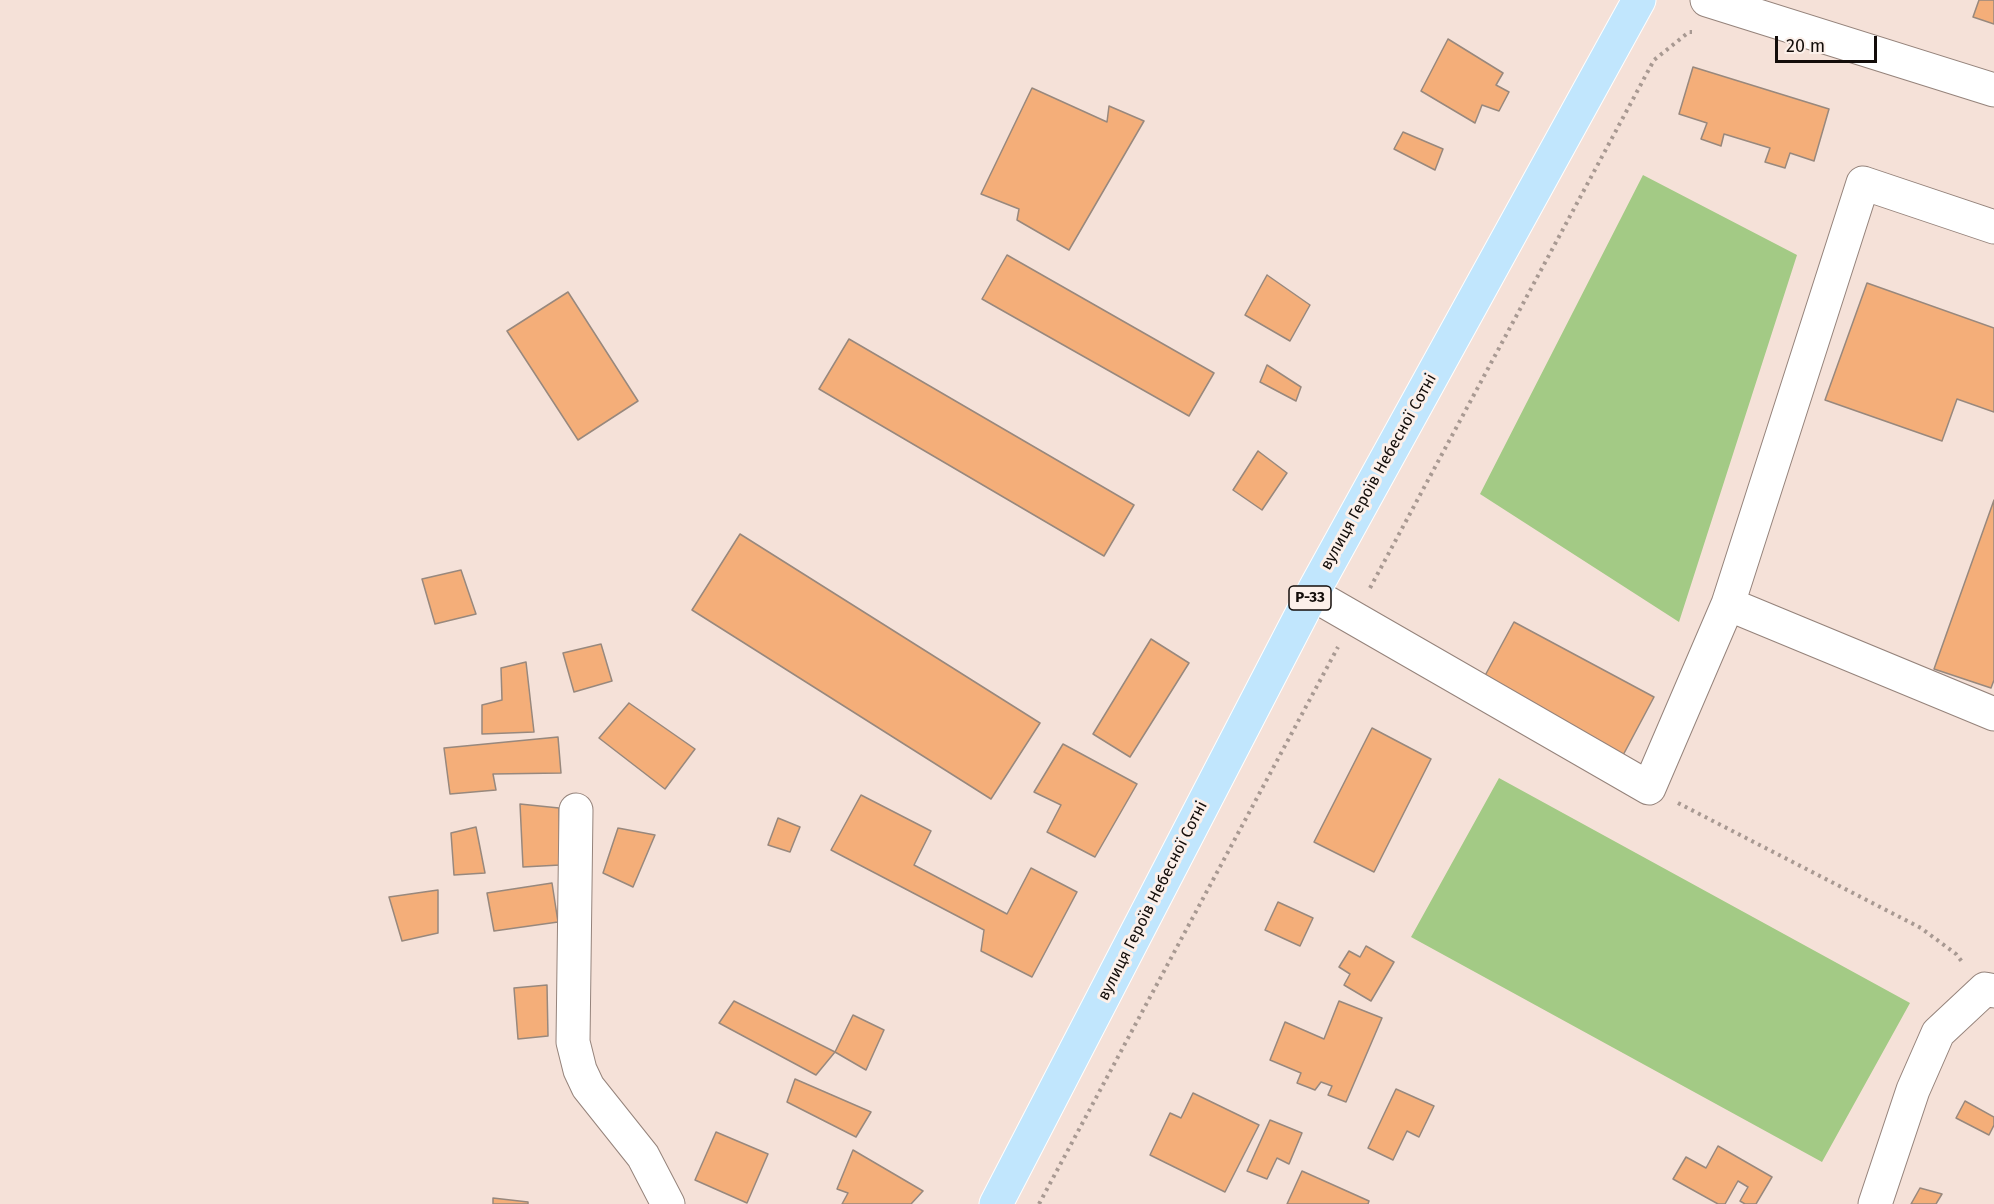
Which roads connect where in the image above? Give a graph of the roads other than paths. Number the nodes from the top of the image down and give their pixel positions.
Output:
1 (1639, 0) edge
2 (1707, 0) edge
3 (1994, 90) edge
4 (1994, 227) edge
5 (1312, 594) junction
6 (1728, 604) junction
7 (1994, 714) edge
8 (576, 810) dead end
9 (1990, 990) edge
10 (668, 1204) edge
11 (996, 1204) edge
12 (1875, 1204) edge

1 - 5 main road, вулиця Героїв Небесної Сотні / Р-33
2 - 3 street
4 - 6 street
5 - 6 street
5 - 11 main road, вулиця Героїв Небесної Сотні / Р-33
6 - 7 street
8 - 10 street
9 - 12 street

